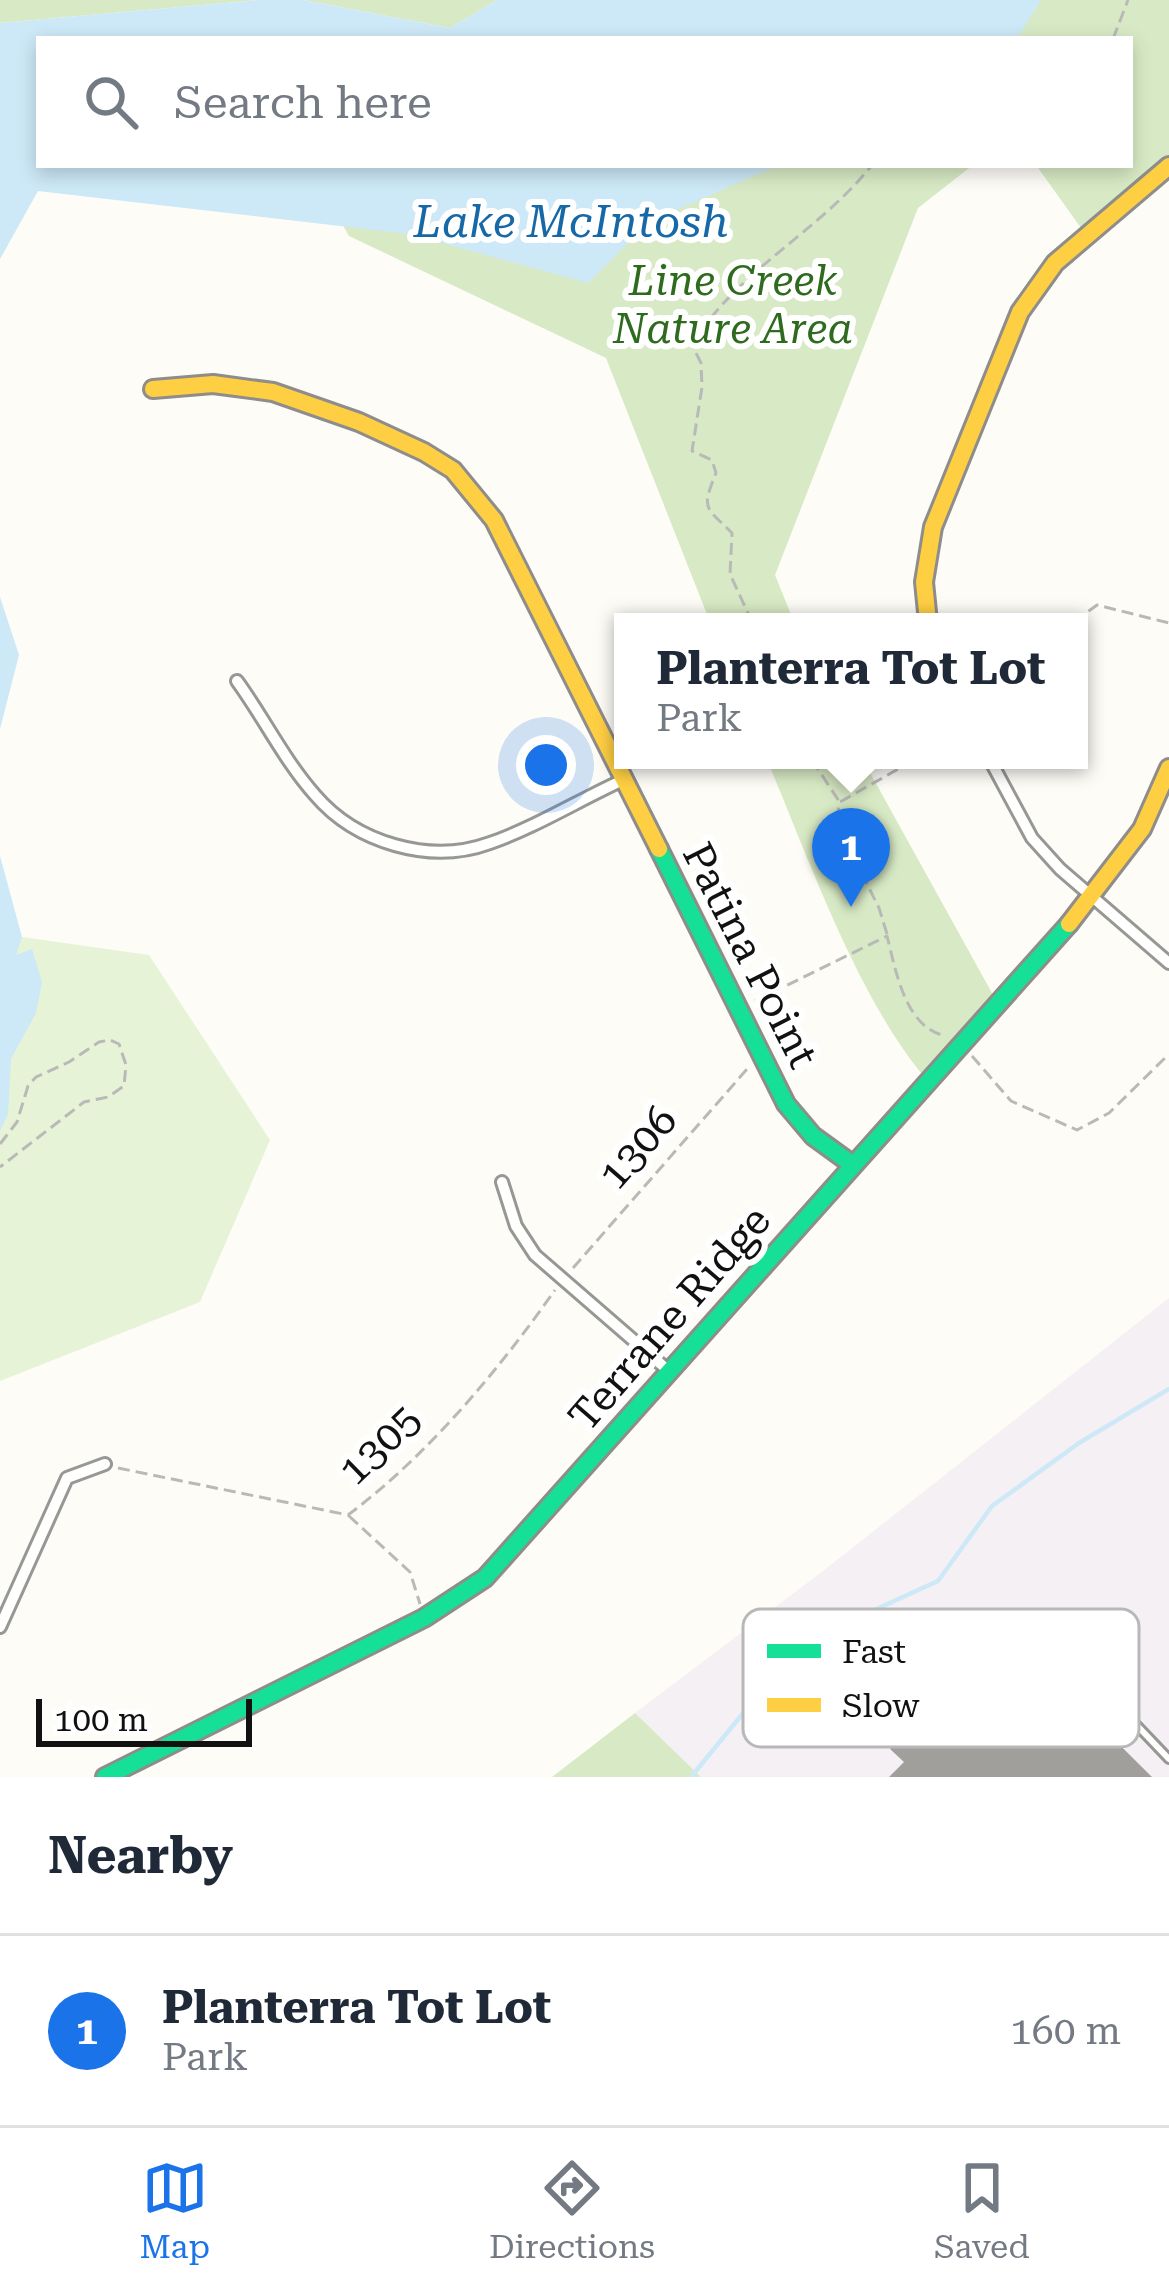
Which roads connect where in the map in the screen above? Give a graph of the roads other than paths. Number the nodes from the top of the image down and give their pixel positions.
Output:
1 (1169, 166) edge
2 (153, 388) dead end
3 (927, 613) edge
4 (237, 681) dead end
5 (614, 762) edge
6 (1169, 768) edge
7 (618, 769) edge
8 (995, 769) edge
9 (623, 780) junction
10 (1092, 898) junction
11 (1169, 962) edge
12 (853, 1165) junction
13 (502, 1182) dead end
14 (670, 1372) junction
15 (105, 1464) road end
16 (0, 1627) edge
17 (1139, 1728) edge
18 (1169, 1759) edge
19 (105, 1777) edge

1 - 3 street
2 - 5 street, Patina Point
4 - 9 street
6 - 10 street, Terrane Ridge
7 - 9 street, Patina Point
8 - 10 street
9 - 12 street, Patina Point
10 - 11 street
10 - 12 street, Terrane Ridge
12 - 14 street, Terrane Ridge
13 - 14 street
14 - 19 street, Terrane Ridge
15 - 16 street
17 - 18 lane

